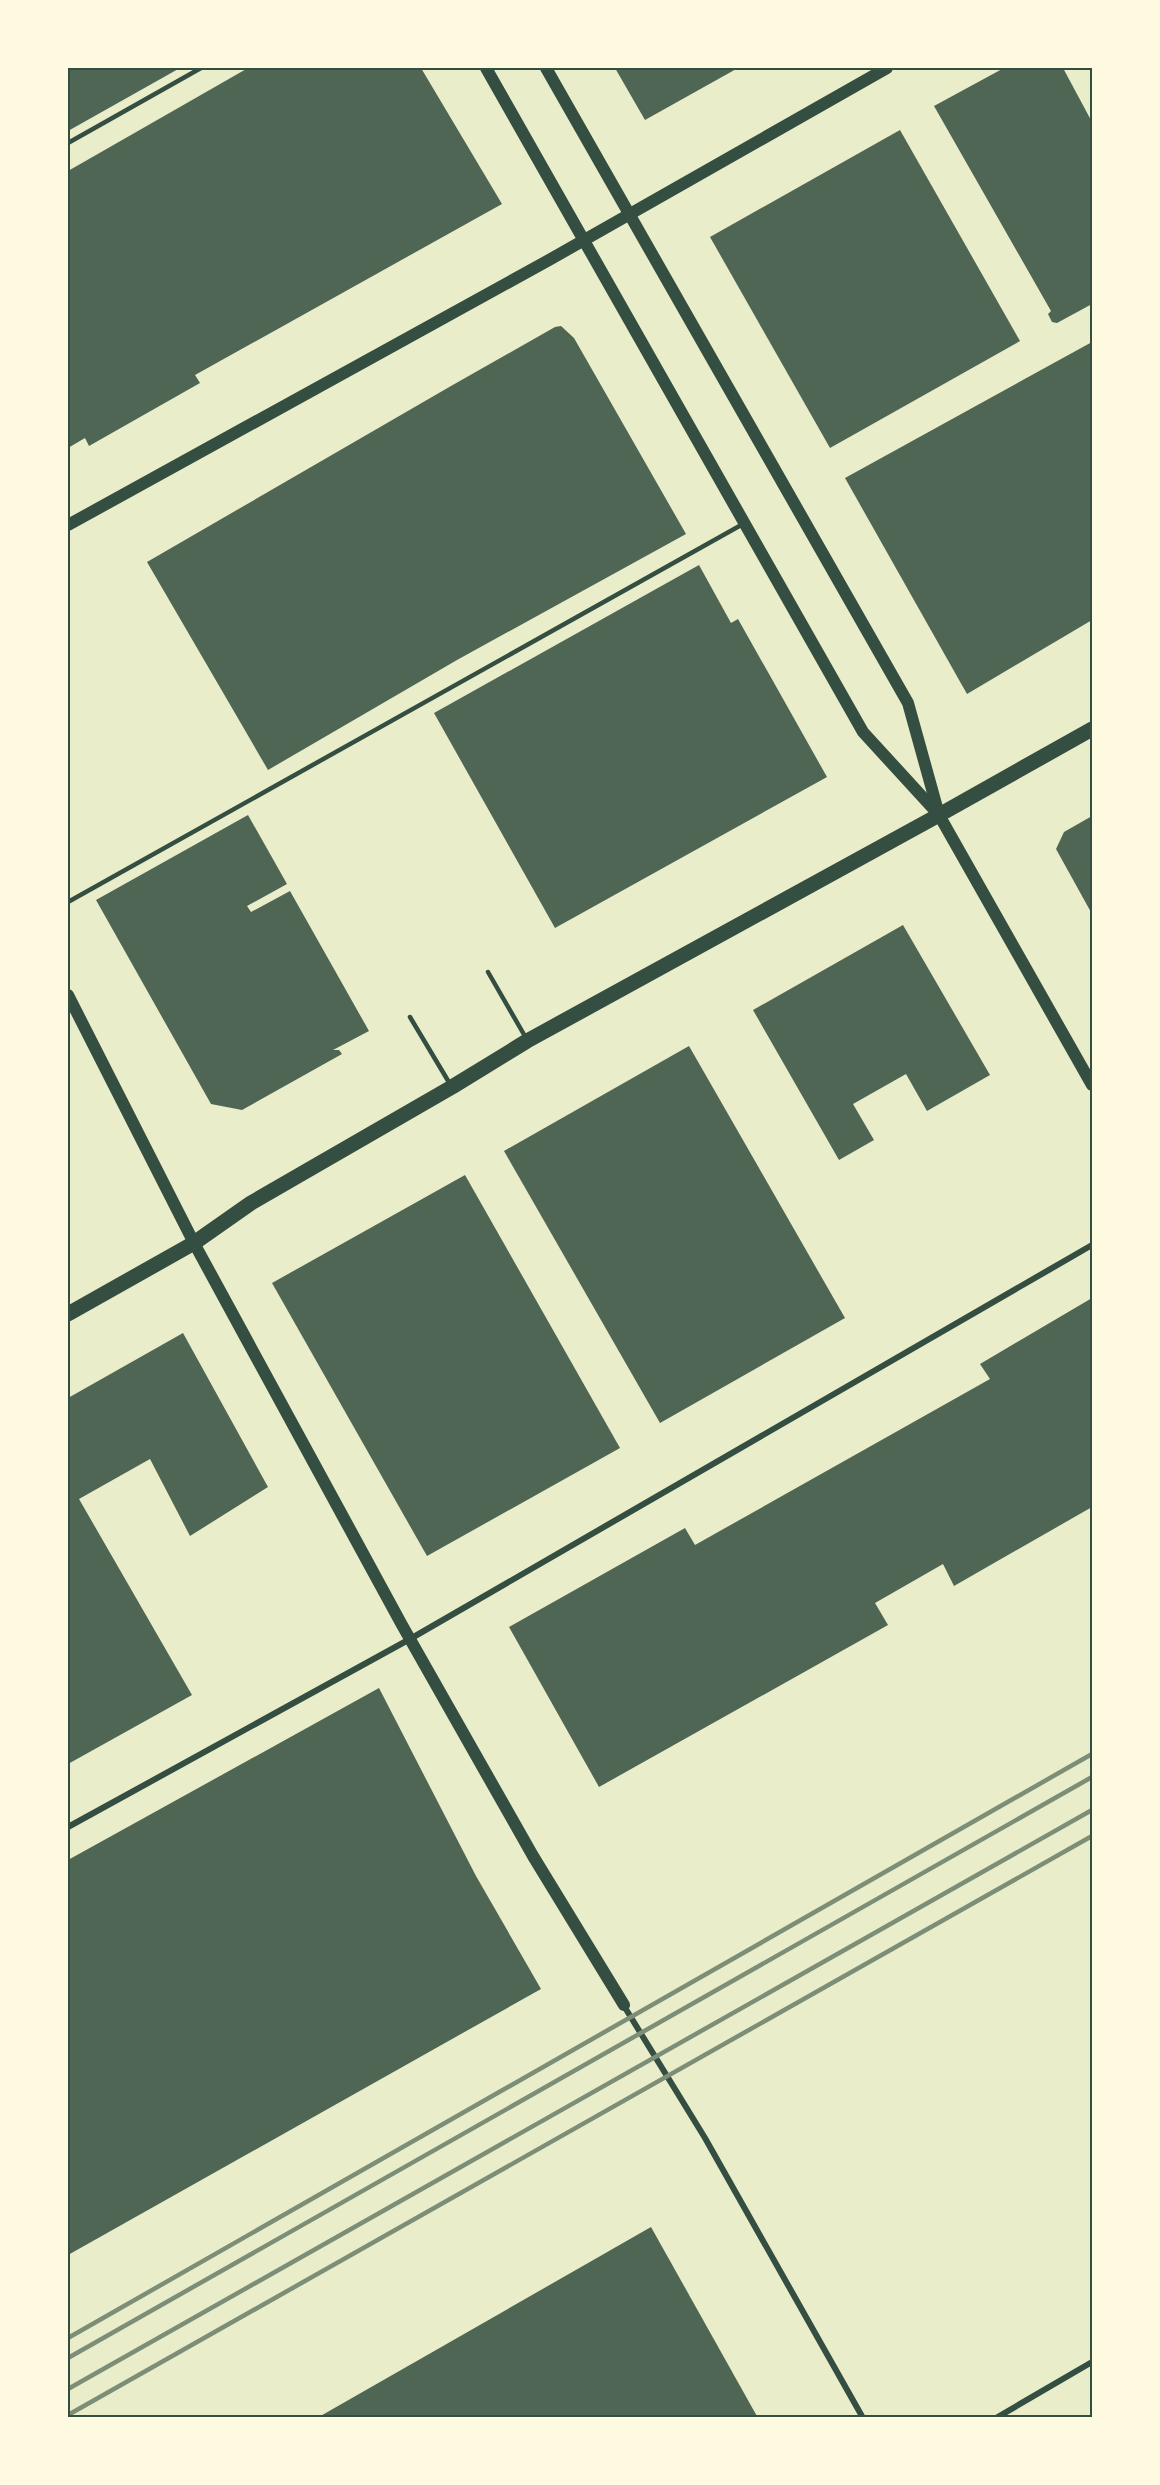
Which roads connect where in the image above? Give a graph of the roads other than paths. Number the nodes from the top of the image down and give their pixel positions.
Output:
1 (201, 68) edge
2 (486, 68) edge
3 (546, 68) edge
4 (887, 68) edge
5 (68, 142) edge
6 (629, 214) junction
7 (584, 240) junction
8 (745, 523) junction
9 (68, 525) edge
10 (1092, 729) edge
11 (939, 815) junction
12 (68, 902) edge
13 (488, 972) dead end
14 (68, 995) edge
15 (410, 1017) dead end
16 (527, 1041) junction
17 (1092, 1085) edge
18 (452, 1087) junction
19 (194, 1243) junction
20 (1092, 1245) edge
21 (68, 1314) edge
22 (410, 1639) junction
23 (68, 1827) edge
24 (624, 2005) joint
25 (1092, 2362) edge
26 (863, 2418) edge
27 (996, 2418) edge

1 - 5 lane
2 - 7 main road
3 - 6 main road
4 - 6 main road
6 - 7 main road
6 - 11 main road
7 - 8 main road
7 - 9 main road
8 - 11 main road
8 - 12 lane
10 - 11 main road
11 - 16 main road
11 - 17 main road
13 - 16 lane
14 - 19 main road
15 - 18 lane
16 - 18 main road
18 - 19 main road
19 - 21 main road
19 - 22 main road
20 - 22 street
22 - 23 street
22 - 24 main road
24 - 26 street
25 - 27 street

